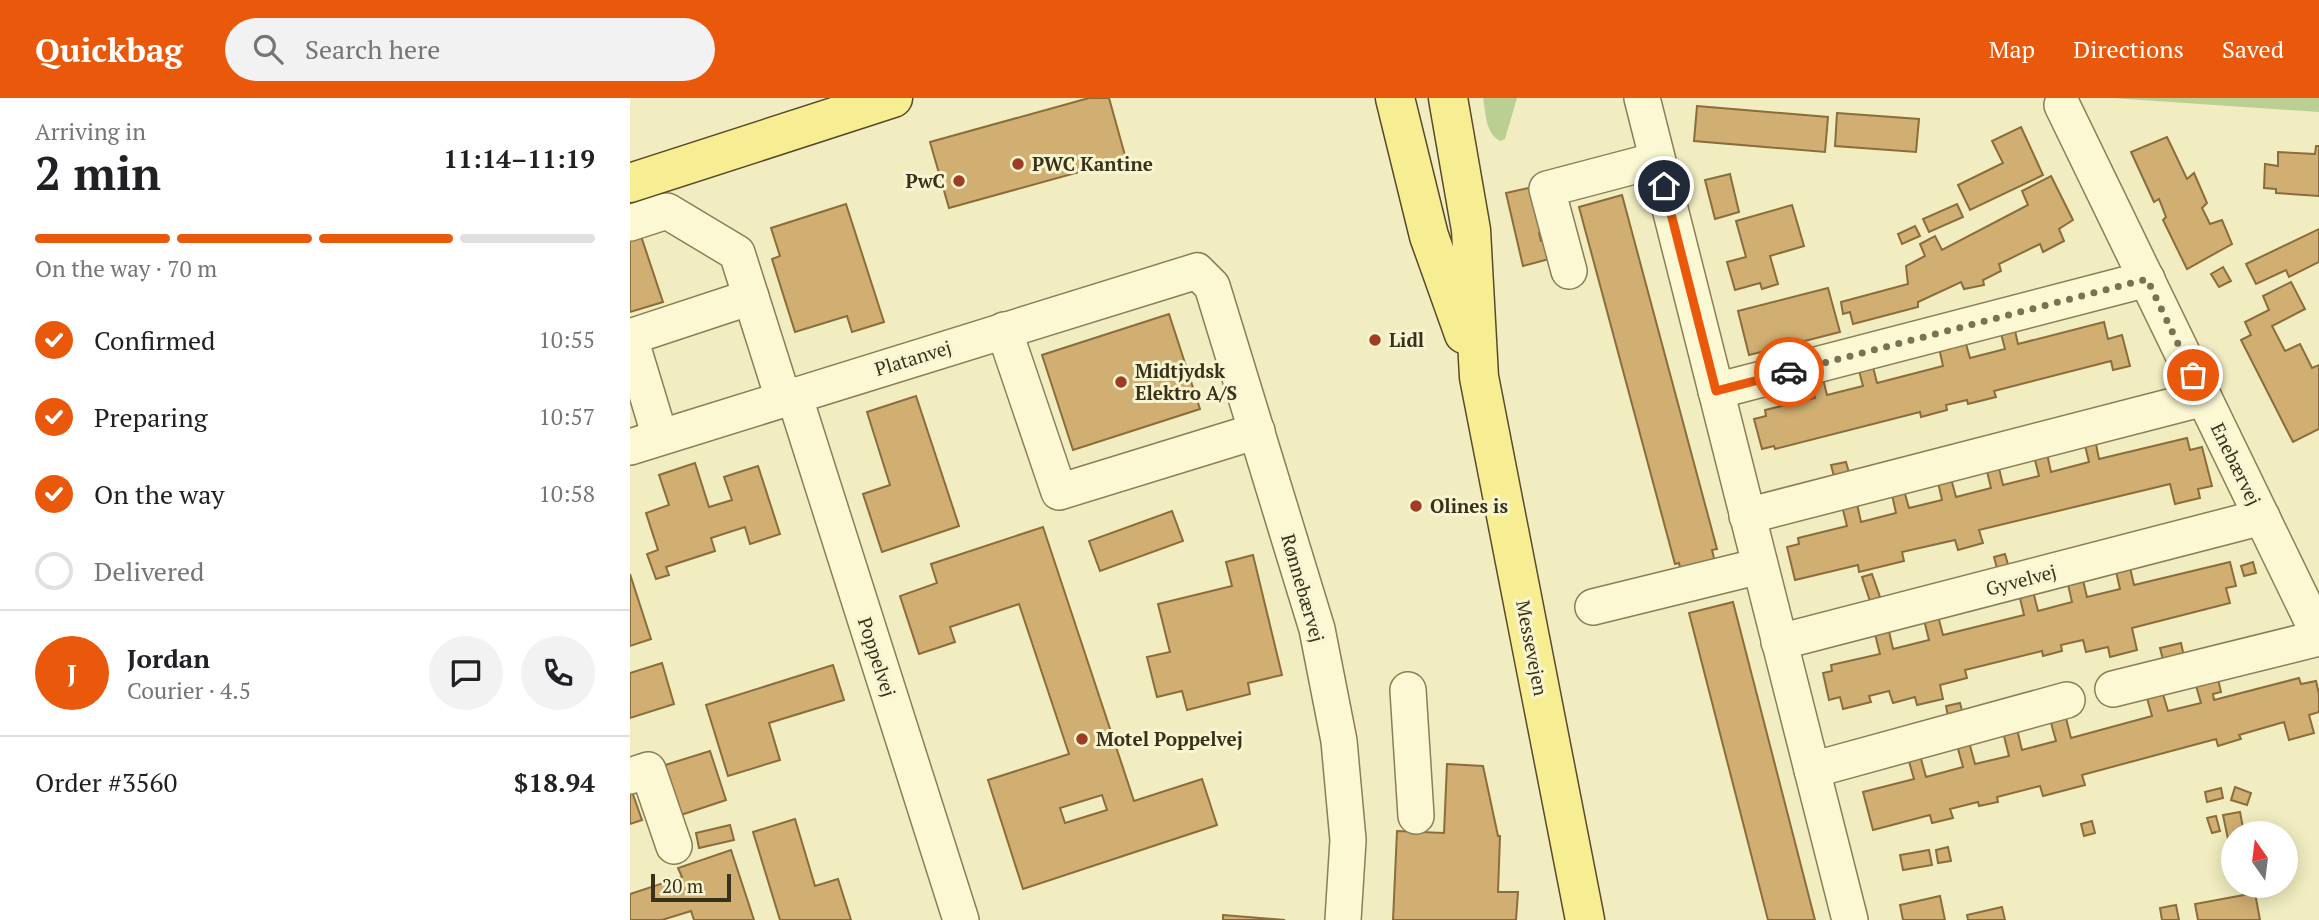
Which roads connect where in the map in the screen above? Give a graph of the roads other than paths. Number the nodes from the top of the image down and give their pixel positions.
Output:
1 (893, 98) edge
2 (1395, 98) edge
3 (1423, 98) edge
4 (1448, 98) edge
5 (1642, 98) edge
6 (2062, 105) dead end
7 (1657, 160) junction
8 (630, 183) edge
9 (630, 223) edge
10 (1197, 271) joint
11 (1569, 271) dead end
12 (2147, 279) junction
13 (1474, 287) junction
14 (751, 297) junction
15 (1004, 330) junction
16 (630, 338) edge
17 (1479, 377) junction
18 (1716, 391) junction
19 (788, 396) junction
20 (2204, 398) junction
21 (1257, 431) junction
22 (645, 442) edge
23 (1747, 516) junction
24 (2262, 517) junction
25 (1760, 566) junction
26 (1593, 607) dead end
27 (2319, 636) edge
28 (1779, 642) junction
29 (2113, 689) dead end
30 (1408, 690) dead end
31 (2067, 700) dead end
32 (1812, 770) junction
33 (630, 776) edge
34 (1416, 816) dead end
35 (674, 846) dead end
36 (961, 920) edge
37 (1343, 920) edge
38 (1585, 920) edge
39 (1850, 920) edge

1 - 8 main road
2 - 17 main road, Messevejen
3 - 13 main road
4 - 13 main road, Messevejen
5 - 7 street
6 - 12 street, Enebærvej
7 - 11 street
7 - 18 street
9 - 14 street, Poppelvej
10 - 15 street, Platanvej
10 - 21 street, Rønnebærvej
12 - 18 street
12 - 20 street, Enebærvej
13 - 17 main road, Messevejen
14 - 16 street
14 - 19 street, Poppelvej
15 - 19 street, Platanvej
15 - 21 street
16 - 22 street
17 - 38 main road, Messevejen
18 - 23 street
19 - 22 street, Platanvej
19 - 36 street, Poppelvej
20 - 23 street
20 - 24 street, Enebærvej
21 - 37 street, Rønnebærvej
23 - 25 street
24 - 27 street, Enebærvej
24 - 28 street, Gyvelvej
25 - 26 street
25 - 28 street
27 - 29 street
28 - 32 street
30 - 34 street
31 - 32 street
32 - 39 street
33 - 35 street

